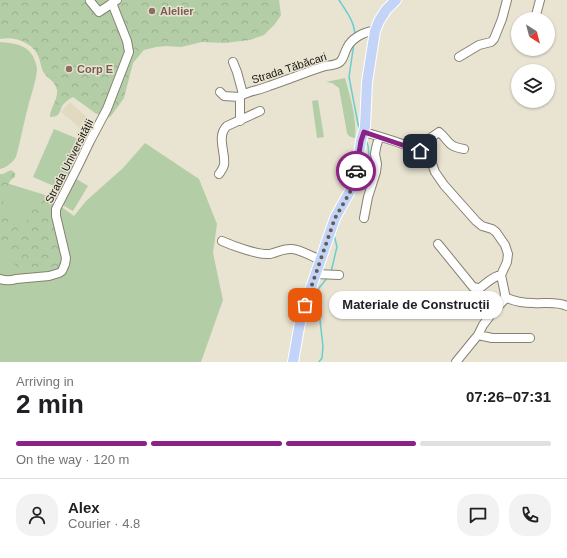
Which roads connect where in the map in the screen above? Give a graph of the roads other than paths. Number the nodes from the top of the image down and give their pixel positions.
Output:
1 (396, 0) edge
2 (507, 0) edge
3 (540, 0) edge
4 (90, 1) edge
5 (115, 2) edge
6 (537, 12) edge
7 (375, 32) junction
8 (459, 57) dead end
9 (233, 62) dead end
10 (220, 92) dead end
11 (241, 95) junction
12 (260, 111) dead end
13 (240, 121) junction
14 (363, 136) junction
15 (378, 136) junction
16 (464, 149) dead end
17 (420, 151) junction
18 (219, 174) dead end
19 (364, 218) dead end
20 (222, 241) dead end
21 (438, 244) dead end
22 (321, 260) junction
23 (501, 275) junction
24 (0, 279) edge
25 (505, 297) junction
26 (567, 306) edge
27 (478, 335) junction
28 (530, 338) dead end
29 (293, 362) edge
30 (456, 362) edge

1 - 7 main road
2 - 8 street
3 - 6 street
4 - 5 street, Strada Universității
5 - 24 street, Strada Universității
7 - 11 street, Strada Tăbăcari
7 - 14 main road
9 - 11 street, Strada Tăbăcari
10 - 11 street, Strada Tăbăcari
11 - 13 street, Strada Tăbăcari
12 - 13 street
13 - 18 street
14 - 15 street
14 - 22 main road
15 - 17 street
15 - 19 street
16 - 17 street
17 - 23 street
20 - 22 street
21 - 23 street
22 - 29 main road
23 - 25 street
25 - 26 street
25 - 27 street
27 - 28 street
27 - 30 street

